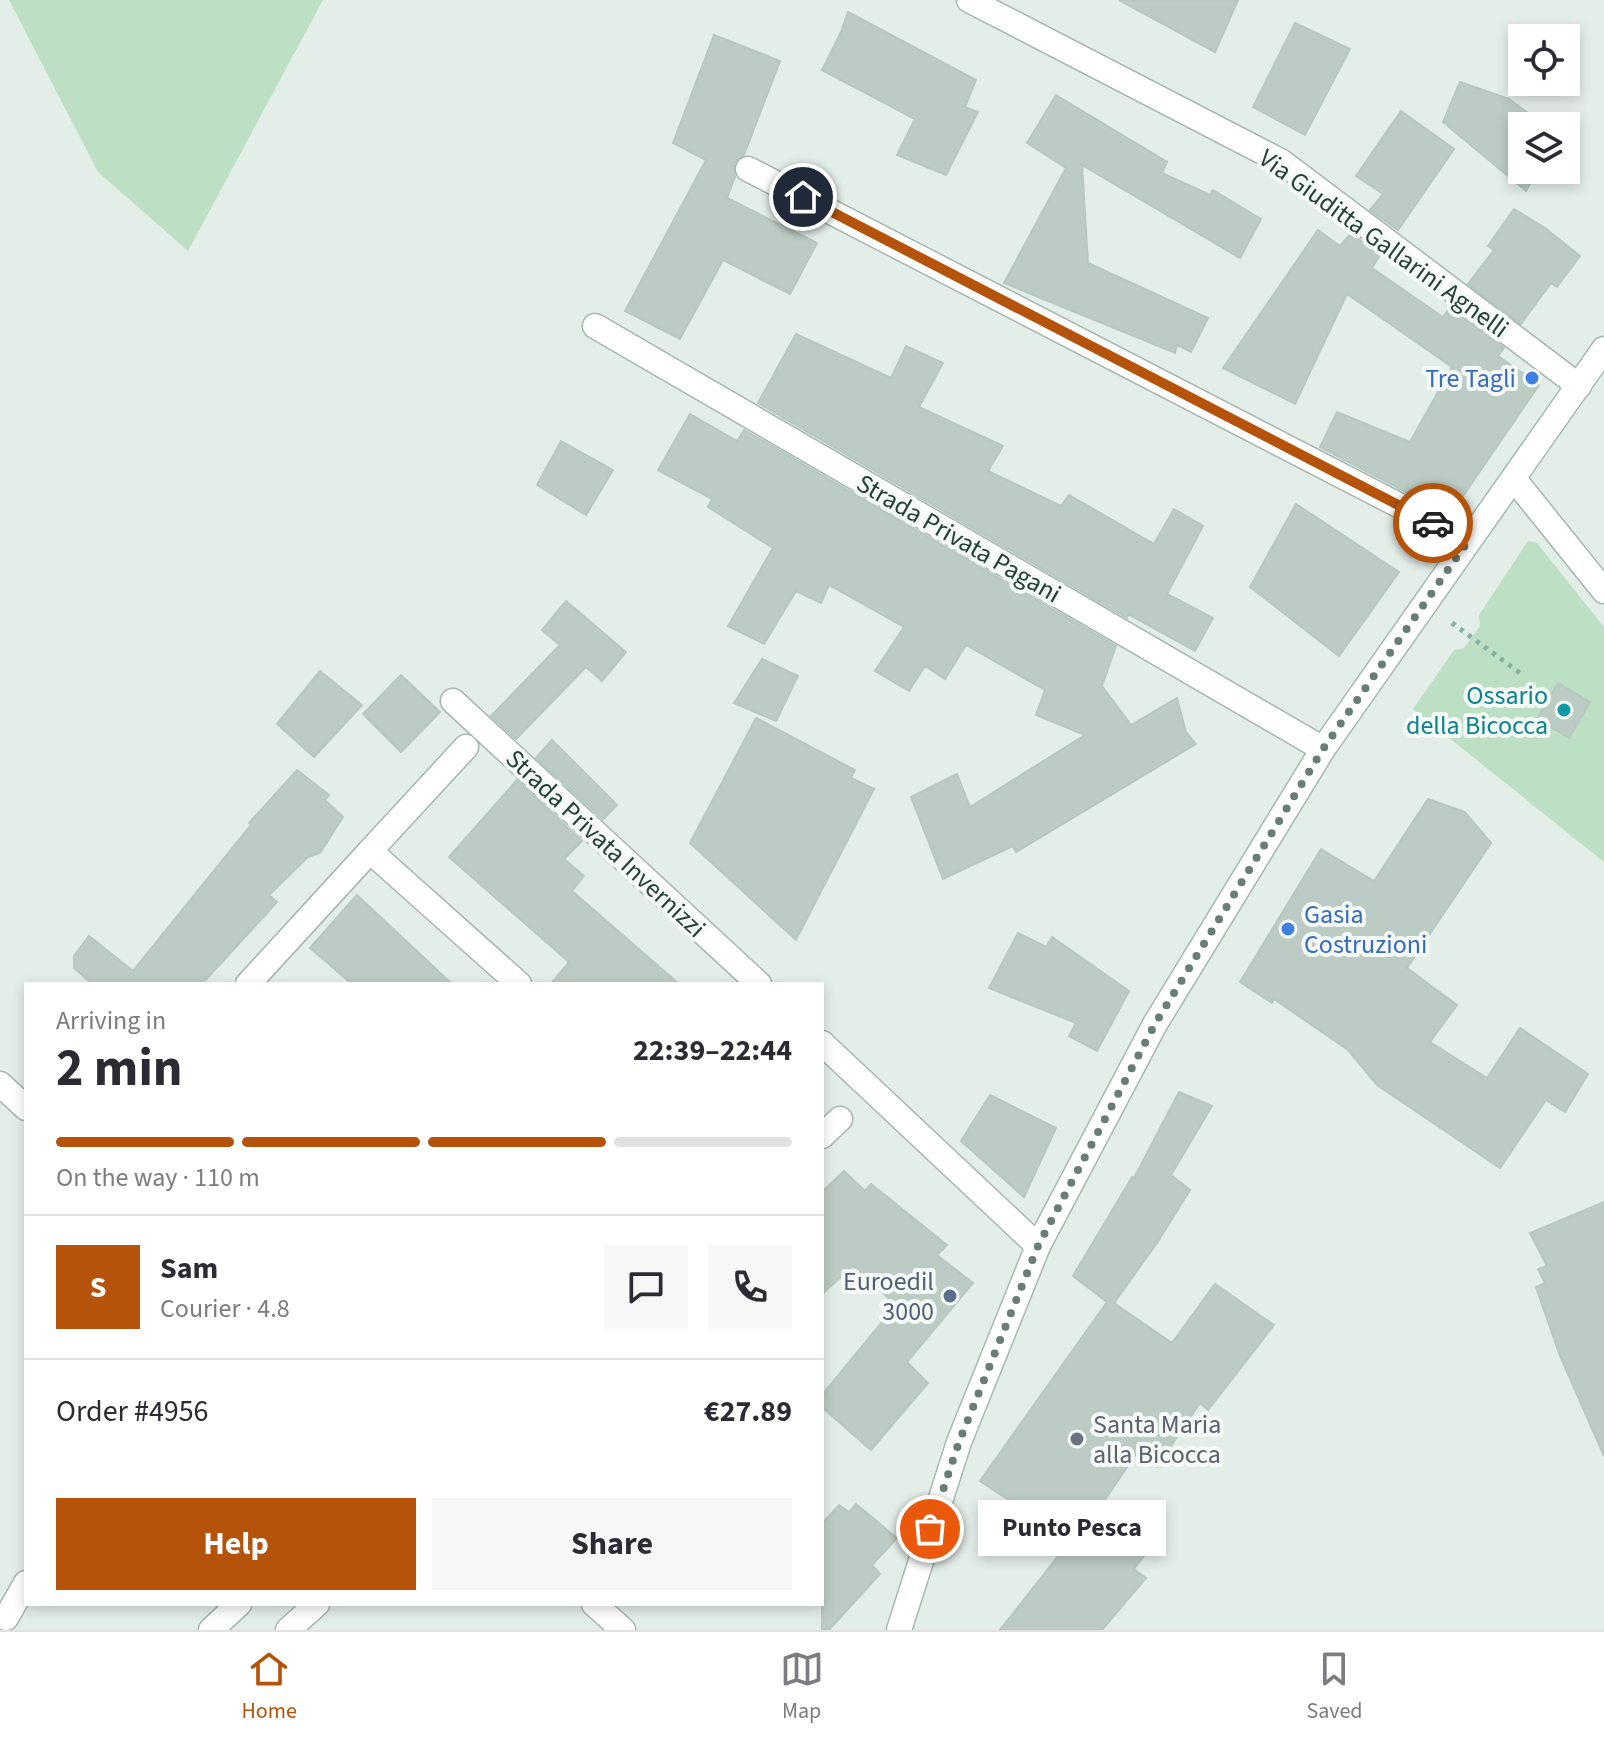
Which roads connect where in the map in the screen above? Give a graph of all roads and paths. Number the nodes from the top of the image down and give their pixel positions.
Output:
1 (969, 0) edge
2 (748, 169) dead end
3 (595, 326) dead end
4 (1604, 349) edge
5 (1579, 386) junction
6 (1514, 479) junction
7 (1468, 541) junction
8 (1604, 591) edge
9 (1426, 602) junction
10 (1520, 673) dead end
11 (453, 701) dead end
12 (466, 747) dead end
13 (1323, 749) junction
14 (370, 851) junction
15 (250, 982) edge
16 (517, 982) edge
17 (757, 982) edge
18 (824, 1045) edge
19 (0, 1084) edge
20 (24, 1106) edge
21 (840, 1119) dead end
22 (824, 1134) edge
23 (1038, 1246) junction
24 (24, 1587) edge
25 (237, 1606) edge
26 (315, 1606) edge
27 (596, 1606) edge
28 (8, 1620) edge
29 (211, 1630) edge
30 (288, 1630) edge
31 (623, 1630) edge
32 (899, 1630) edge

1 - 5 street, Via Giuditta Gallarini Agnelli
2 - 7 street
3 - 13 street, Strada Privata Pagani
4 - 5 street
5 - 6 street
6 - 7 street
6 - 8 street
7 - 9 street
9 - 10 path
9 - 13 street
11 - 17 street, Strada Privata Invernizzi
12 - 14 street
13 - 23 street
14 - 15 street
14 - 16 street
18 - 23 street
19 - 20 street
21 - 22 street
23 - 32 street
24 - 28 street
25 - 29 street
26 - 30 street
27 - 31 street

